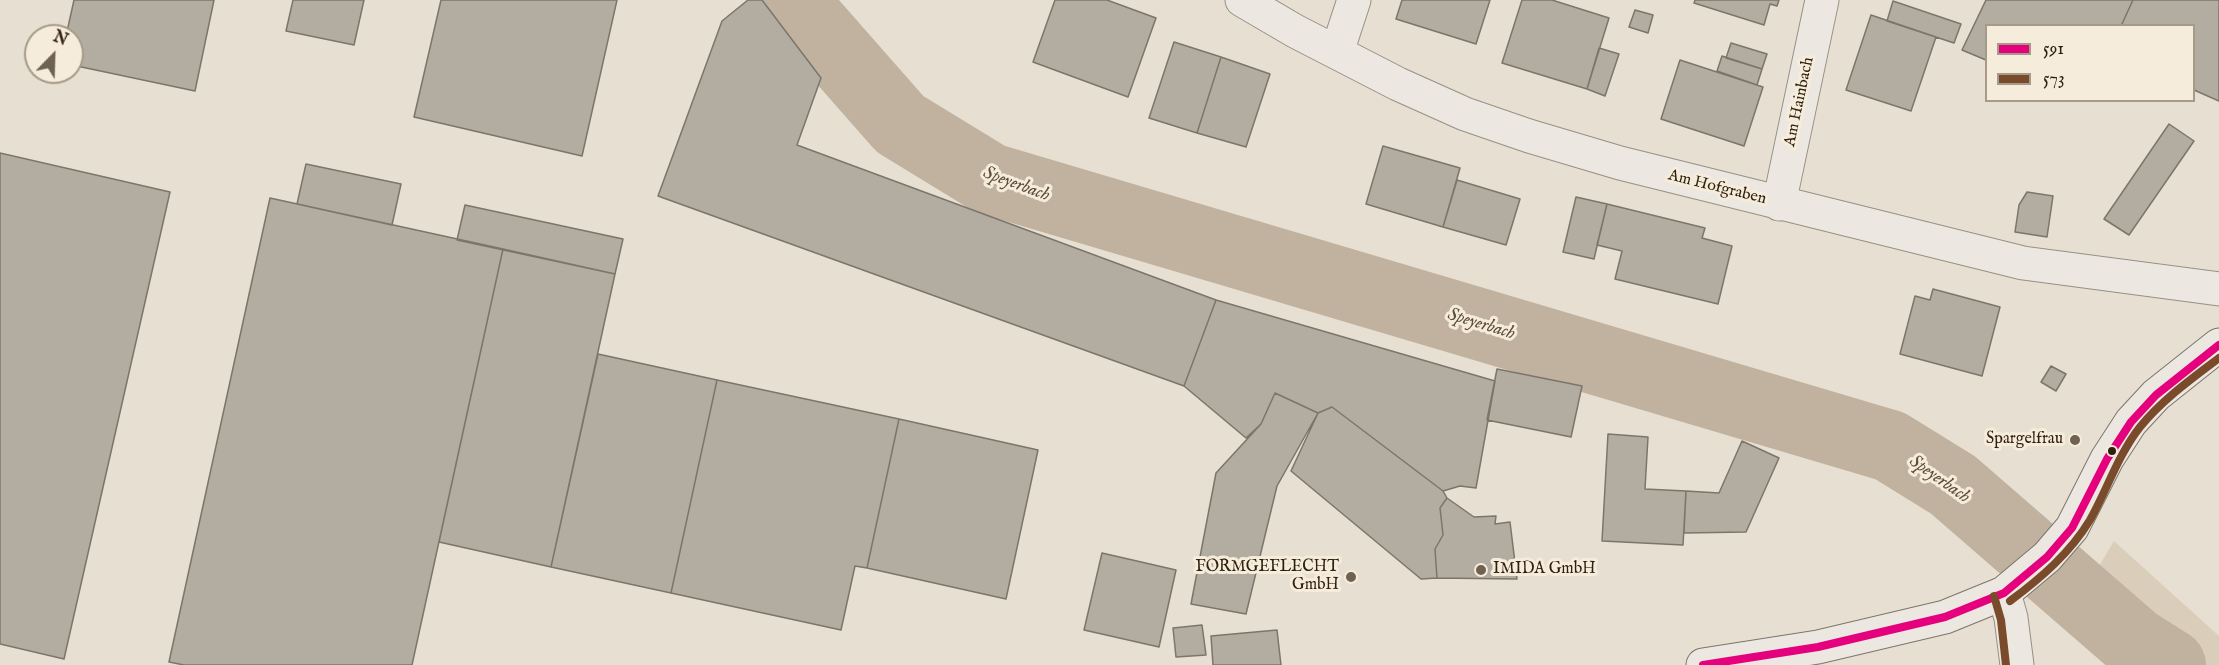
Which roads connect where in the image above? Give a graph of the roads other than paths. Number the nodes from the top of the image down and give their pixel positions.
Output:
1 (1242, 0) edge
2 (1354, 0) edge
3 (1822, 0) edge
4 (1337, 52) junction
5 (1779, 204) junction
6 (2219, 289) edge
7 (2219, 345) edge
8 (2014, 585) junction
9 (1703, 665) edge
10 (2016, 665) edge

1 - 4 street, Am Hofgraben
2 - 4 street
3 - 5 street, Am Hainbach
4 - 5 street, Am Hofgraben
5 - 6 street, Am Hofgraben
7 - 8 street
8 - 9 street
8 - 10 street

